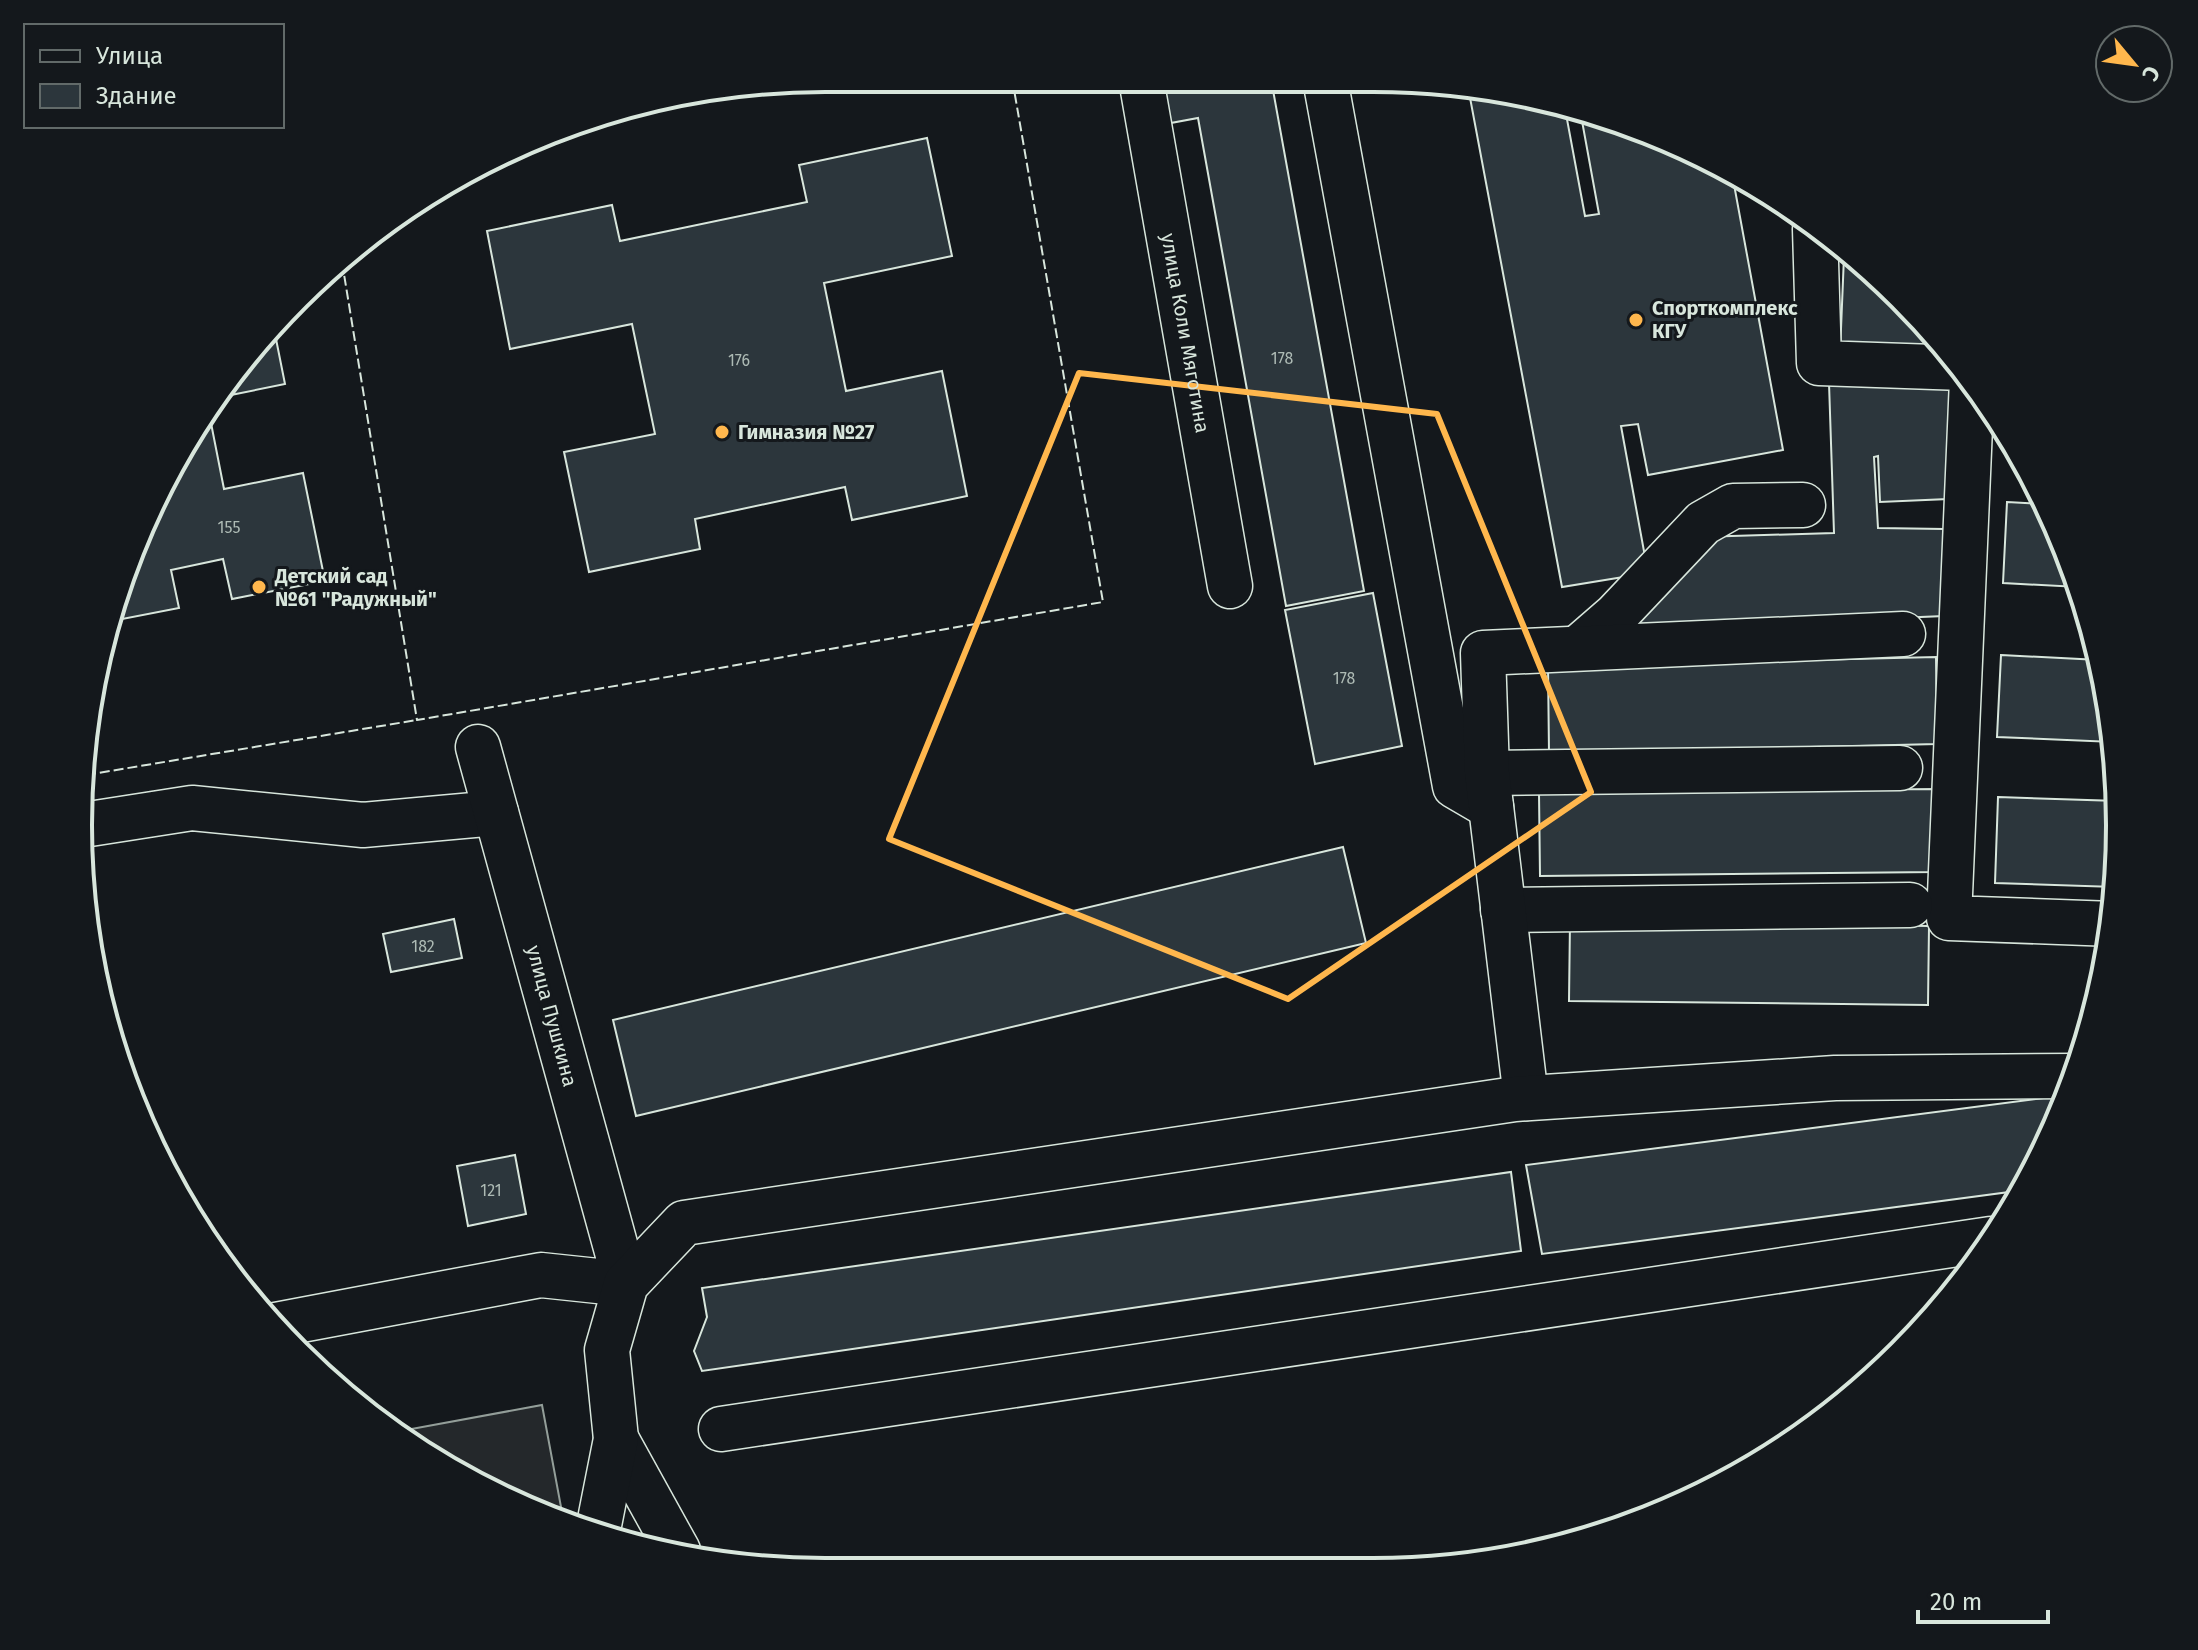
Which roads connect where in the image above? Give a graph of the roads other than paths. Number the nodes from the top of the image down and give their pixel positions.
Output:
1 (1143, 92) edge
2 (1327, 92) edge
3 (1815, 240) edge
4 (1945, 367) edge
5 (1971, 402) edge
6 (1803, 505) dead end
7 (1230, 586) dead end
8 (1903, 634) dead end
9 (1578, 648) junction
10 (478, 747) dead end
11 (1900, 768) dead end
12 (1489, 790) junction
13 (496, 813) junction
14 (92, 824) edge
15 (1910, 905) dead end
16 (1503, 910) junction
17 (2100, 924) edge
18 (2061, 1076) edge
19 (1526, 1098) junction
20 (1976, 1241) edge
21 (626, 1284) junction
22 (288, 1323) edge
23 (721, 1429) dead end
24 (616, 1439) junction
25 (600, 1522) edge
26 (673, 1542) edge

1 - 7 main road, улица Коли Мяготина
2 - 12 main road
3 - 4 main road
5 - 17 main road
6 - 9 main road
8 - 9 main road
9 - 12 main road
10 - 13 main road, улица Пушкина
11 - 12 main road
12 - 16 main road
13 - 14 main road
13 - 21 main road, улица Пушкина
15 - 16 main road
16 - 19 main road
18 - 19 main road
19 - 21 main road
20 - 23 main road
21 - 22 main road
21 - 24 main road
24 - 25 main road
24 - 26 main road

